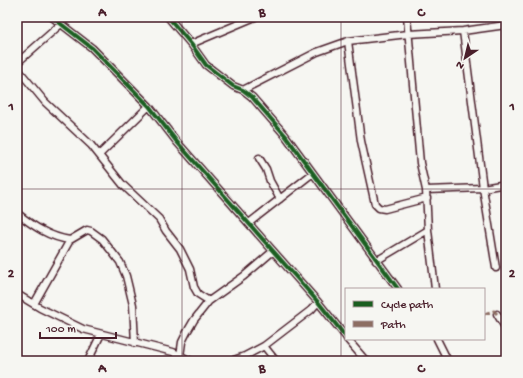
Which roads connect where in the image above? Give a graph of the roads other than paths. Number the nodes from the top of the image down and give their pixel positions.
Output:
1 (52, 17) edge
2 (168, 17) edge
3 (254, 17) edge
4 (407, 17) edge
5 (61, 24) junction
6 (506, 25) edge
7 (463, 31) junction
8 (408, 34) junction
9 (348, 41) junction
10 (191, 44) junction
11 (17, 63) edge
12 (17, 68) edge
13 (243, 90) junction
14 (149, 106) junction
15 (99, 155) junction
16 (259, 158) dead end
17 (313, 173) junction
18 (506, 184) edge
19 (483, 188) junction
20 (426, 190) junction
21 (426, 198) junction
22 (280, 199) junction
23 (17, 213) edge
24 (249, 223) junction
25 (428, 230) junction
26 (70, 240) junction
27 (272, 252) junction
28 (376, 261) junction
29 (496, 268) dead end
30 (397, 288) edge
31 (435, 288) edge
32 (17, 294) edge
33 (209, 301) junction
34 (318, 302) junction
35 (34, 304) junction
36 (497, 314) dead end
37 (506, 329) edge
38 (101, 334) junction
39 (345, 336) edge
40 (349, 340) edge
41 (439, 340) edge
42 (135, 343) junction
43 (264, 346) junction
44 (180, 356) junction
45 (88, 361) edge
46 (191, 361) edge
47 (230, 361) edge
48 (276, 361) edge
49 (366, 361) edge
50 (448, 361) edge

1 - 5 street
2 - 10 street
3 - 10 street
4 - 8 street
5 - 11 street
5 - 14 street
6 - 7 street
7 - 8 street
7 - 19 street
8 - 9 street
8 - 20 street
9 - 13 street
9 - 21 street
10 - 13 street
12 - 15 street
13 - 17 street
14 - 15 street
14 - 24 street
15 - 33 street
16 - 22 street
17 - 22 street
17 - 28 street
18 - 19 street
19 - 20 street
19 - 29 street
20 - 21 street
21 - 25 street
22 - 24 street
23 - 26 street
24 - 27 street
25 - 28 street
25 - 31 street
26 - 35 street
26 - 42 street
27 - 33 street
27 - 34 street
28 - 30 street
32 - 35 street
33 - 44 street
34 - 39 street
34 - 43 street
35 - 38 street
36 - 37 street
38 - 42 street
38 - 45 street
40 - 49 street
41 - 50 street
42 - 44 street
43 - 47 street
43 - 48 street
44 - 46 street

